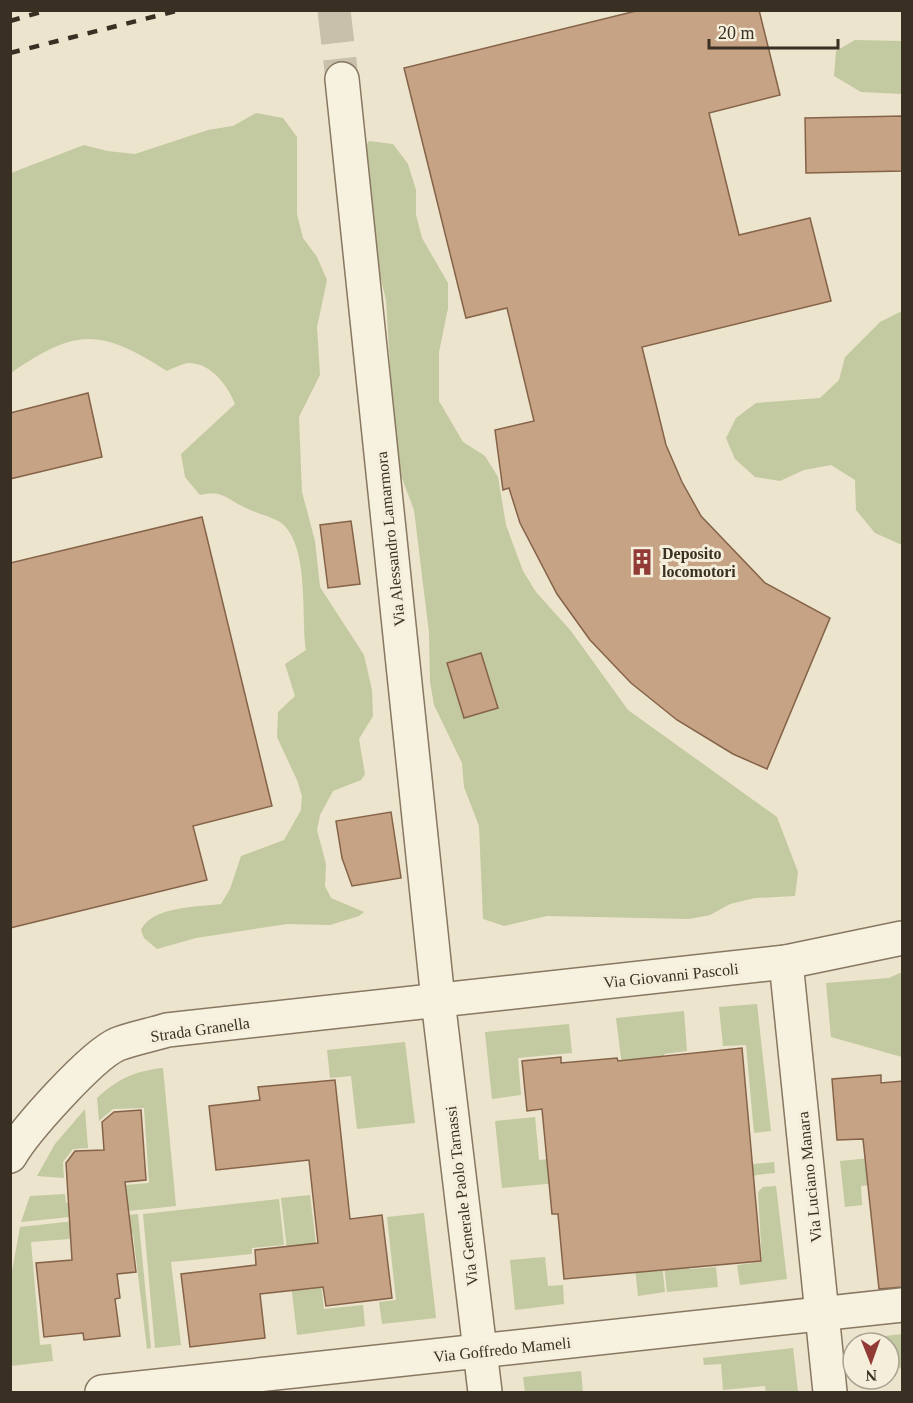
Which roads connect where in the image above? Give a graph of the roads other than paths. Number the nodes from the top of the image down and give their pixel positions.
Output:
1 (342, 79) tunnel mouth
2 (903, 938) edge
3 (786, 962) junction
4 (438, 1000) junction
5 (10, 1156) edge
6 (903, 1305) edge
7 (823, 1314) junction
8 (480, 1351) junction
9 (102, 1392) edge
10 (485, 1392) edge
11 (830, 1392) edge

1 - 4 street, Via Alessandro Lamarmora
2 - 3 street, Via Giovanni Pascoli
3 - 4 street, Via Giovanni Pascoli
3 - 7 street, Via Luciano Manara
4 - 5 street, Strada Granella
4 - 8 street, Via Generale Paolo Tarnassi
6 - 7 street, Via Goffredo Mameli
7 - 8 street, Via Goffredo Mameli
7 - 11 street, Via Luciano Manara
8 - 9 street, Via Goffredo Mameli
8 - 10 street, Via Generale Paolo Tarnassi

